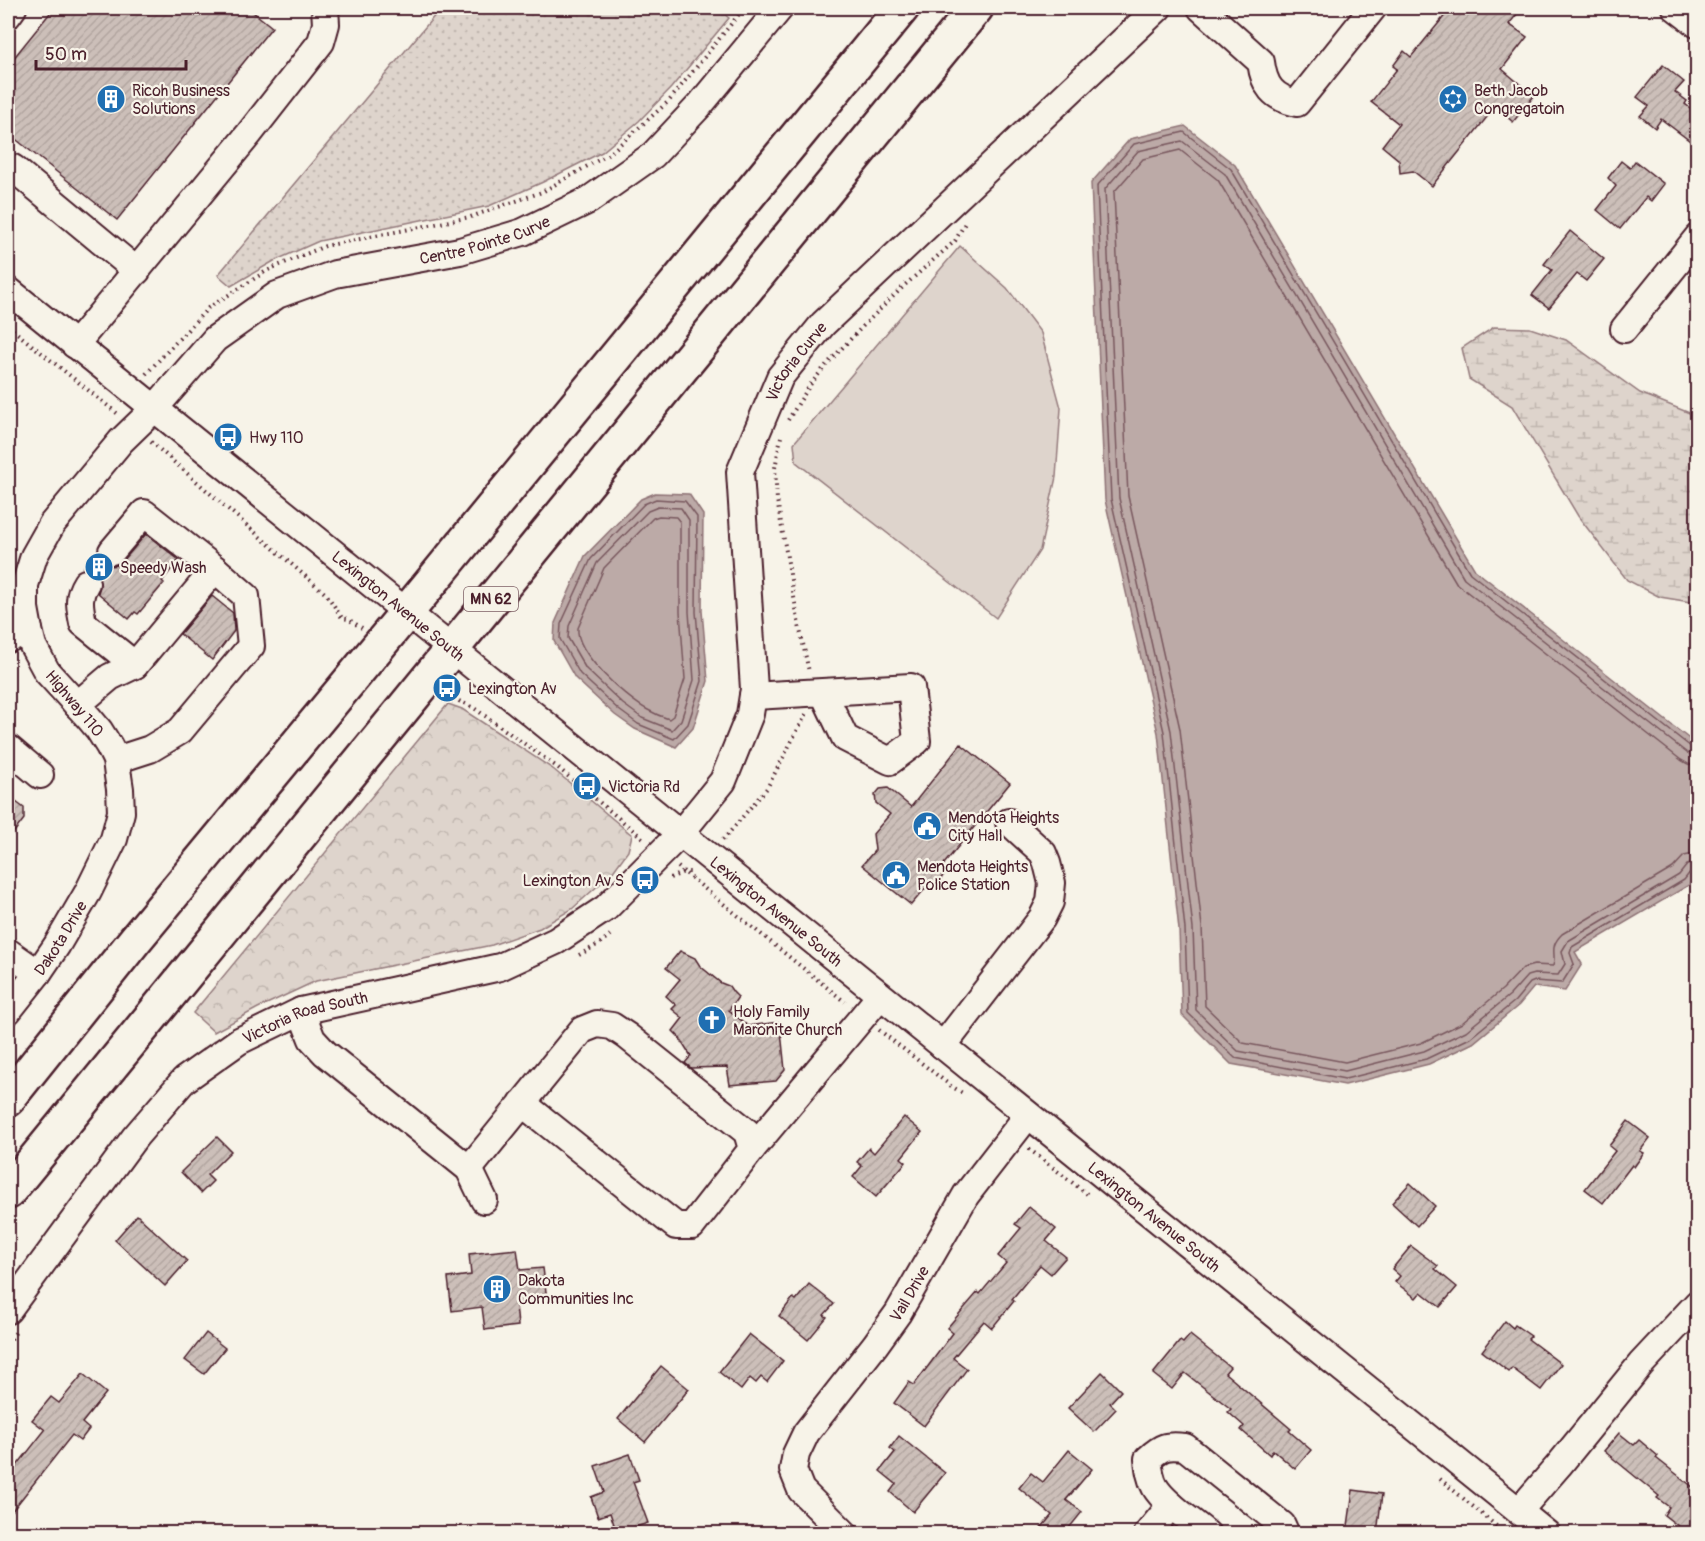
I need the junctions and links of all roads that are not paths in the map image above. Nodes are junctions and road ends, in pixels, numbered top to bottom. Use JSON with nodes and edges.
{"nodes":[{"id":1,"x":13,"y":8,"type":"edge"},
{"id":2,"x":325,"y":8,"type":"edge"},
{"id":3,"x":780,"y":8,"type":"edge"},
{"id":4,"x":902,"y":8,"type":"edge"},
{"id":5,"x":976,"y":8,"type":"edge"},
{"id":6,"x":1158,"y":8,"type":"edge"},
{"id":7,"x":1201,"y":8,"type":"edge"},
{"id":8,"x":1373,"y":8,"type":"edge"},
{"id":9,"x":1676,"y":8,"type":"edge"},
{"id":10,"x":8,"y":15,"type":"edge"},
{"id":11,"x":1698,"y":25,"type":"edge"},
{"id":12,"x":13,"y":168,"type":"dead end"},
{"id":13,"x":1698,"y":237,"type":"edge"},
{"id":14,"x":136,"y":271,"type":"junction"},
{"id":15,"x":8,"y":290,"type":"edge"},
{"id":16,"x":1624,"y":329,"type":"dead end"},
{"id":17,"x":75,"y":345,"type":"junction"},
{"id":18,"x":154,"y":409,"type":"junction"},
{"id":19,"x":112,"y":551,"type":"tunnel mouth"},
{"id":20,"x":215,"y":569,"type":"junction"},
{"id":21,"x":86,"y":583,"type":"tunnel mouth"},
{"id":22,"x":406,"y":613,"type":"junction"},
{"id":23,"x":18,"y":634,"type":"edge"},
{"id":24,"x":451,"y":649,"type":"junction"},
{"id":25,"x":135,"y":665,"type":"junction"},
{"id":26,"x":817,"y":692,"type":"road end"},
{"id":27,"x":753,"y":696,"type":"junction"},
{"id":28,"x":77,"y":705,"type":"junction"},
{"id":29,"x":8,"y":748,"type":"edge"},
{"id":30,"x":116,"y":760,"type":"junction"},
{"id":31,"x":40,"y":775,"type":"dead end"},
{"id":32,"x":1009,"y":822,"type":"dead end"},
{"id":33,"x":680,"y":834,"type":"junction"},
{"id":34,"x":88,"y":891,"type":"joint"},
{"id":35,"x":8,"y":952,"type":"edge"},
{"id":36,"x":38,"y":973,"type":"junction"},
{"id":37,"x":880,"y":996,"type":"junction"},
{"id":38,"x":8,"y":1011,"type":"edge"},
{"id":39,"x":301,"y":1011,"type":"junction"},
{"id":40,"x":942,"y":1046,"type":"junction"},
{"id":41,"x":8,"y":1099,"type":"edge"},
{"id":42,"x":522,"y":1103,"type":"junction"},
{"id":43,"x":1021,"y":1125,"type":"junction"},
{"id":44,"x":753,"y":1149,"type":"junction"},
{"id":45,"x":469,"y":1169,"type":"junction"},
{"id":46,"x":8,"y":1192,"type":"edge"},
{"id":47,"x":484,"y":1200,"type":"dead end"},
{"id":48,"x":1698,"y":1303,"type":"edge"},
{"id":49,"x":8,"y":1310,"type":"edge"},
{"id":50,"x":1172,"y":1505,"type":"junction"},
{"id":51,"x":1519,"y":1511,"type":"junction"},
{"id":52,"x":845,"y":1533,"type":"edge"},
{"id":53,"x":1147,"y":1533,"type":"edge"},
{"id":54,"x":1207,"y":1533,"type":"edge"},
{"id":55,"x":1286,"y":1533,"type":"edge"},
{"id":56,"x":1546,"y":1533,"type":"edge"}],
"edges":[{"from":1,"to":10,"type":"street"},
{"from":2,"to":14,"type":"street"},
{"from":3,"to":18,"type":"street","name":"Centre Pointe Curve"},
{"from":4,"to":22,"type":"highway"},
{"from":5,"to":24,"type":"highway","number":"MN 62"},
{"from":6,"to":27,"type":"street","name":"Victoria Curve"},
{"from":7,"to":8,"type":"street"},
{"from":9,"to":11,"type":"street"},
{"from":12,"to":14,"type":"street"},
{"from":13,"to":16,"type":"street"},
{"from":14,"to":17,"type":"street"},
{"from":15,"to":17,"type":"street","name":"Lexington Avenue South"},
{"from":17,"to":18,"type":"street","name":"Lexington Avenue South"},
{"from":18,"to":22,"type":"street","name":"Lexington Avenue South"},
{"from":18,"to":23,"type":"street","name":"Highway 110"},
{"from":19,"to":20,"type":"street"},
{"from":20,"to":25,"type":"street"},
{"from":20,"to":30,"type":"street"},
{"from":21,"to":25,"type":"street"},
{"from":22,"to":24,"type":"street","name":"Lexington Avenue South"},
{"from":22,"to":41,"type":"highway"},
{"from":23,"to":28,"type":"street","name":"Highway 110"},
{"from":24,"to":33,"type":"street","name":"Lexington Avenue South"},
{"from":24,"to":46,"type":"highway","number":"MN 62"},
{"from":25,"to":28,"type":"street"},
{"from":26,"to":27,"type":"street"},
{"from":27,"to":33,"type":"street","name":"Victoria Curve"},
{"from":28,"to":30,"type":"street","name":"Highway 110"},
{"from":29,"to":31,"type":"street"},
{"from":30,"to":34,"type":"street","name":"Highway 110"},
{"from":32,"to":40,"type":"street"},
{"from":33,"to":37,"type":"street","name":"Lexington Avenue South"},
{"from":33,"to":39,"type":"street","name":"Victoria Road South"},
{"from":34,"to":36,"type":"street","name":"Dakota Drive"},
{"from":35,"to":36,"type":"street"},
{"from":36,"to":38,"type":"street","name":"Dakota Drive"},
{"from":37,"to":40,"type":"street","name":"Lexington Avenue South"},
{"from":37,"to":44,"type":"street"},
{"from":39,"to":45,"type":"street"},
{"from":39,"to":49,"type":"street","name":"Victoria Road South"},
{"from":40,"to":43,"type":"street","name":"Lexington Avenue South"},
{"from":42,"to":44,"type":"street"},
{"from":42,"to":44,"type":"street"},
{"from":42,"to":45,"type":"street"},
{"from":43,"to":51,"type":"street","name":"Lexington Avenue South"},
{"from":43,"to":52,"type":"street","name":"Vail Drive"},
{"from":45,"to":47,"type":"street"},
{"from":48,"to":51,"type":"street"},
{"from":50,"to":53,"type":"street"},
{"from":50,"to":54,"type":"street"},
{"from":50,"to":55,"type":"street"},
{"from":51,"to":56,"type":"street","name":"Lexington Avenue South"}]}
